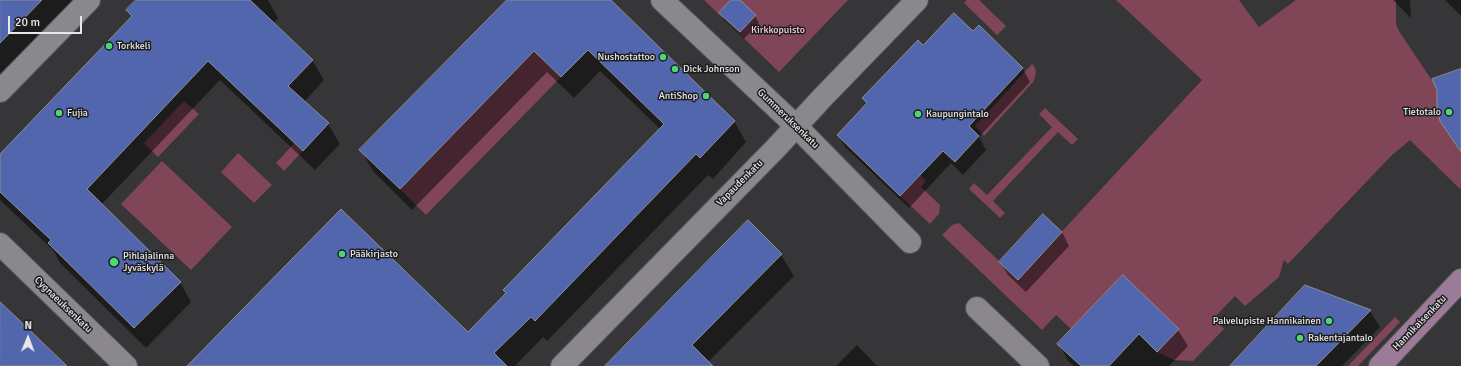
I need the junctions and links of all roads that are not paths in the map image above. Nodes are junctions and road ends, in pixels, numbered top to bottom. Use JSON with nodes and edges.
{"nodes":[{"id":1,"x":89,"y":0,"type":"edge"},
{"id":2,"x":662,"y":0,"type":"edge"},
{"id":3,"x":917,"y":0,"type":"edge"},
{"id":4,"x":0,"y":91,"type":"edge"},
{"id":5,"x":796,"y":126,"type":"junction"},
{"id":6,"x":910,"y":242,"type":"dead end"},
{"id":7,"x":0,"y":244,"type":"edge"},
{"id":8,"x":1461,"y":280,"type":"edge"},
{"id":9,"x":977,"y":308,"type":"dead end"},
{"id":10,"x":126,"y":366,"type":"edge"},
{"id":11,"x":562,"y":366,"type":"edge"},
{"id":12,"x":1038,"y":366,"type":"edge"},
{"id":13,"x":1380,"y":366,"type":"edge"}],
"edges":[{"from":1,"to":4,"type":"street"},
{"from":2,"to":5,"type":"street","name":"Gummeruksenkatu"},
{"from":3,"to":5,"type":"street","name":"Vapaudenkatu"},
{"from":5,"to":6,"type":"street","name":"Gummeruksenkatu"},
{"from":5,"to":11,"type":"street","name":"Vapaudenkatu"},
{"from":7,"to":10,"type":"street","name":"Cygnaeuksenkatu"},
{"from":8,"to":13,"type":"main road","name":"Hannikaisenkatu"},
{"from":9,"to":12,"type":"street"}]}
